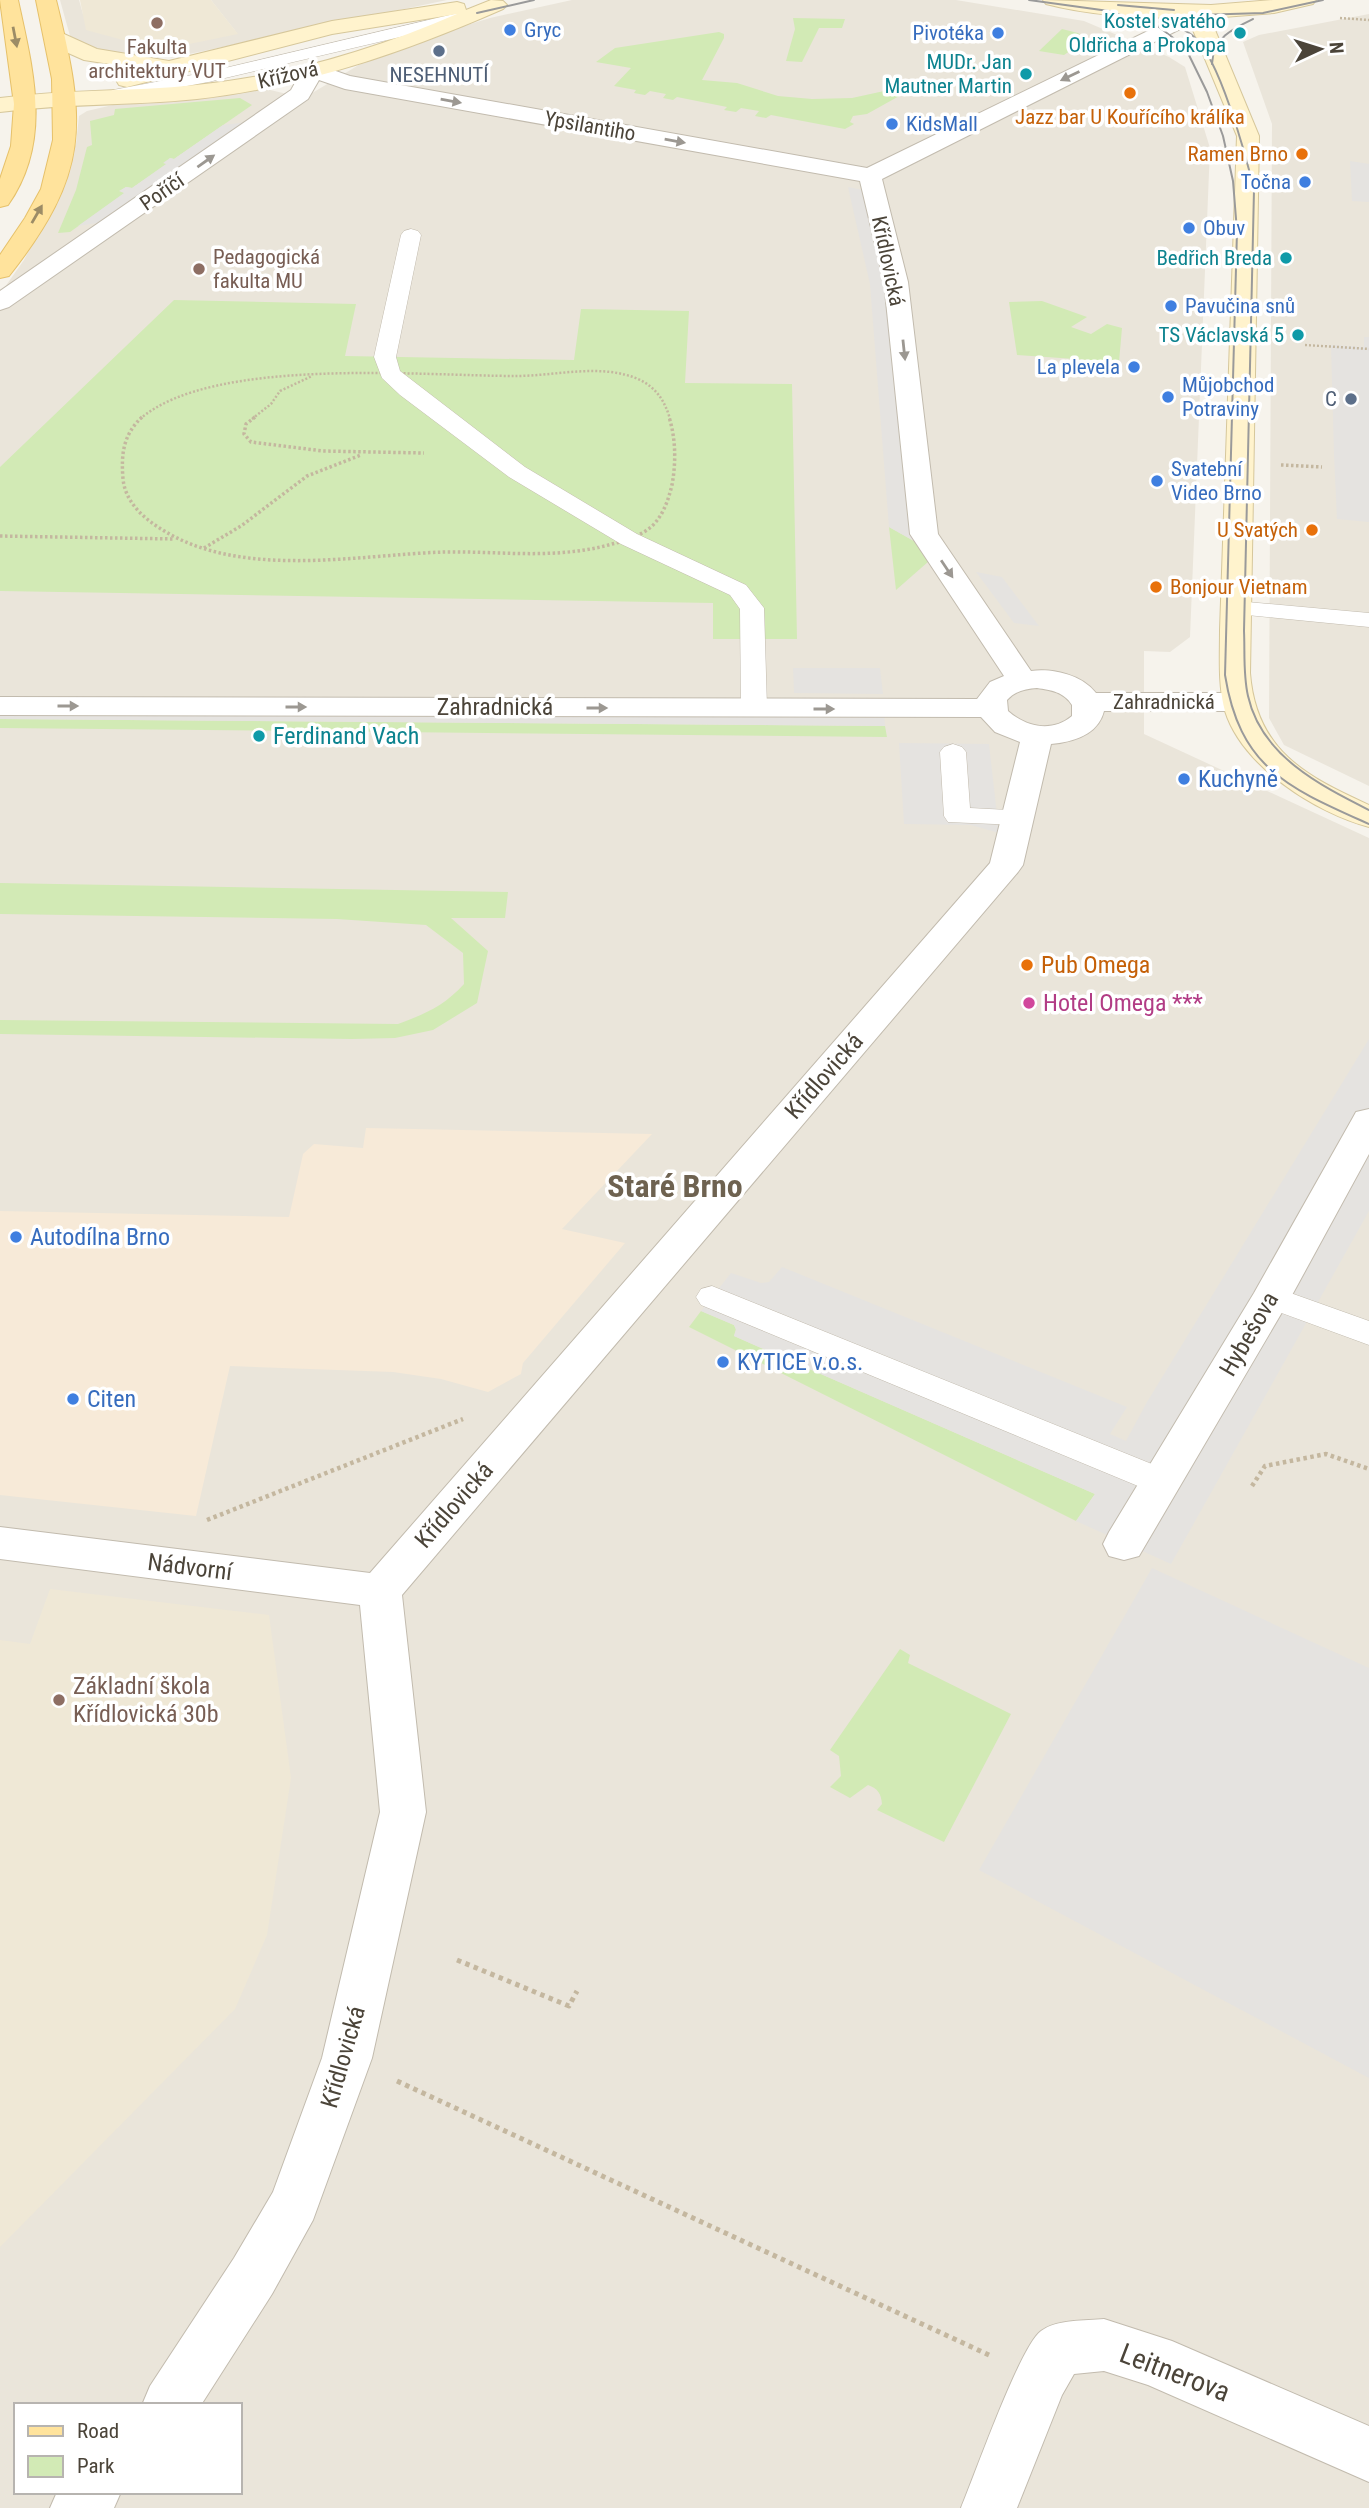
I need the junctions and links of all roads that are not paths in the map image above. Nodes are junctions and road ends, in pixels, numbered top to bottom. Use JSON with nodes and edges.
{"nodes":[{"id":1,"x":8,"y":0,"type":"edge"},
{"id":2,"x":46,"y":0,"type":"edge"},
{"id":3,"x":518,"y":0,"type":"edge"},
{"id":4,"x":1053,"y":0,"type":"edge"},
{"id":5,"x":1306,"y":0,"type":"edge"},
{"id":6,"x":482,"y":8,"type":"junction"},
{"id":7,"x":1197,"y":13,"type":"junction"},
{"id":8,"x":56,"y":39,"type":"junction"},
{"id":9,"x":177,"y":66,"type":"junction"},
{"id":10,"x":313,"y":71,"type":"junction"},
{"id":11,"x":55,"y":99,"type":"junction"},
{"id":12,"x":0,"y":105,"type":"edge"},
{"id":13,"x":870,"y":176,"type":"junction"},
{"id":14,"x":0,"y":200,"type":"edge"},
{"id":15,"x":411,"y":235,"type":"dead end"},
{"id":16,"x":0,"y":271,"type":"edge"},
{"id":17,"x":0,"y":302,"type":"edge"},
{"id":18,"x":1236,"y":608,"type":"junction"},
{"id":19,"x":1369,"y":620,"type":"edge"},
{"id":20,"x":1021,"y":680,"type":"junction"},
{"id":21,"x":1088,"y":702,"type":"junction"},
{"id":22,"x":1239,"y":702,"type":"junction"},
{"id":23,"x":0,"y":706,"type":"edge"},
{"id":24,"x":754,"y":708,"type":"junction"},
{"id":25,"x":990,"y":708,"type":"junction"},
{"id":26,"x":1038,"y":734,"type":"junction"},
{"id":27,"x":953,"y":752,"type":"dead end"},
{"id":28,"x":1018,"y":817,"type":"junction"},
{"id":29,"x":1369,"y":817,"type":"edge"},
{"id":30,"x":1369,"y":1121,"type":"edge"},
{"id":31,"x":712,"y":1297,"type":"dead end"},
{"id":32,"x":1271,"y":1297,"type":"junction"},
{"id":33,"x":1369,"y":1333,"type":"edge"},
{"id":34,"x":1162,"y":1482,"type":"junction"},
{"id":35,"x":0,"y":1543,"type":"edge"},
{"id":36,"x":1124,"y":1544,"type":"dead end"},
{"id":37,"x":380,"y":1591,"type":"junction"},
{"id":38,"x":170,"y":2403,"type":"edge"},
{"id":39,"x":1369,"y":2454,"type":"edge"},
{"id":40,"x":91,"y":2494,"type":"edge"},
{"id":41,"x":78,"y":2508,"type":"edge"},
{"id":42,"x":989,"y":2508,"type":"edge"}],
"edges":[{"from":1,"to":11,"type":"main road","one_way":true},
{"from":2,"to":8,"type":"main road"},
{"from":3,"to":6,"type":"street","name":"Křížová"},
{"from":4,"to":7,"type":"street"},
{"from":5,"to":7,"type":"street"},
{"from":6,"to":9,"type":"street","name":"Křížová"},
{"from":6,"to":10,"type":"street","name":"Křížová"},
{"from":6,"to":11,"type":"lane"},
{"from":7,"to":13,"type":"street","one_way":true},
{"from":7,"to":18,"type":"street"},
{"from":8,"to":9,"type":"street"},
{"from":8,"to":11,"type":"main road"},
{"from":9,"to":11,"type":"street","name":"Křížová"},
{"from":10,"to":11,"type":"street","name":"Křížová"},
{"from":10,"to":13,"type":"street","name":"Ypsilantiho","one_way":true},
{"from":17,"to":10,"type":"street","name":"Poříčí","one_way":true},
{"from":11,"to":12,"type":"street"},
{"from":11,"to":14,"type":"main road"},
{"from":16,"to":11,"type":"main road","one_way":true},
{"from":13,"to":20,"type":"street","name":"Křídlovická","one_way":true},
{"from":15,"to":24,"type":"lane"},
{"from":18,"to":19,"type":"lane"},
{"from":18,"to":22,"type":"street"},
{"from":20,"to":21,"type":"street"},
{"from":20,"to":25,"type":"street"},
{"from":21,"to":22,"type":"street","name":"Zahradnická"},
{"from":21,"to":26,"type":"street"},
{"from":22,"to":29,"type":"street"},
{"from":23,"to":24,"type":"street","name":"Zahradnická","one_way":true},
{"from":24,"to":25,"type":"street","name":"Zahradnická","one_way":true},
{"from":25,"to":26,"type":"street"},
{"from":26,"to":28,"type":"street","name":"Křídlovická"},
{"from":27,"to":28,"type":"lane"},
{"from":28,"to":37,"type":"street","name":"Křídlovická"},
{"from":30,"to":32,"type":"street","name":"Hybešova"},
{"from":31,"to":34,"type":"lane"},
{"from":32,"to":33,"type":"lane"},
{"from":32,"to":34,"type":"street","name":"Hybešova"},
{"from":34,"to":36,"type":"street","name":"Hybešova"},
{"from":35,"to":37,"type":"street","name":"Nádvorní"},
{"from":37,"to":38,"type":"street","name":"Křídlovická"},
{"from":39,"to":42,"type":"street","name":"Leitnerova"},
{"from":40,"to":41,"type":"street"}]}
